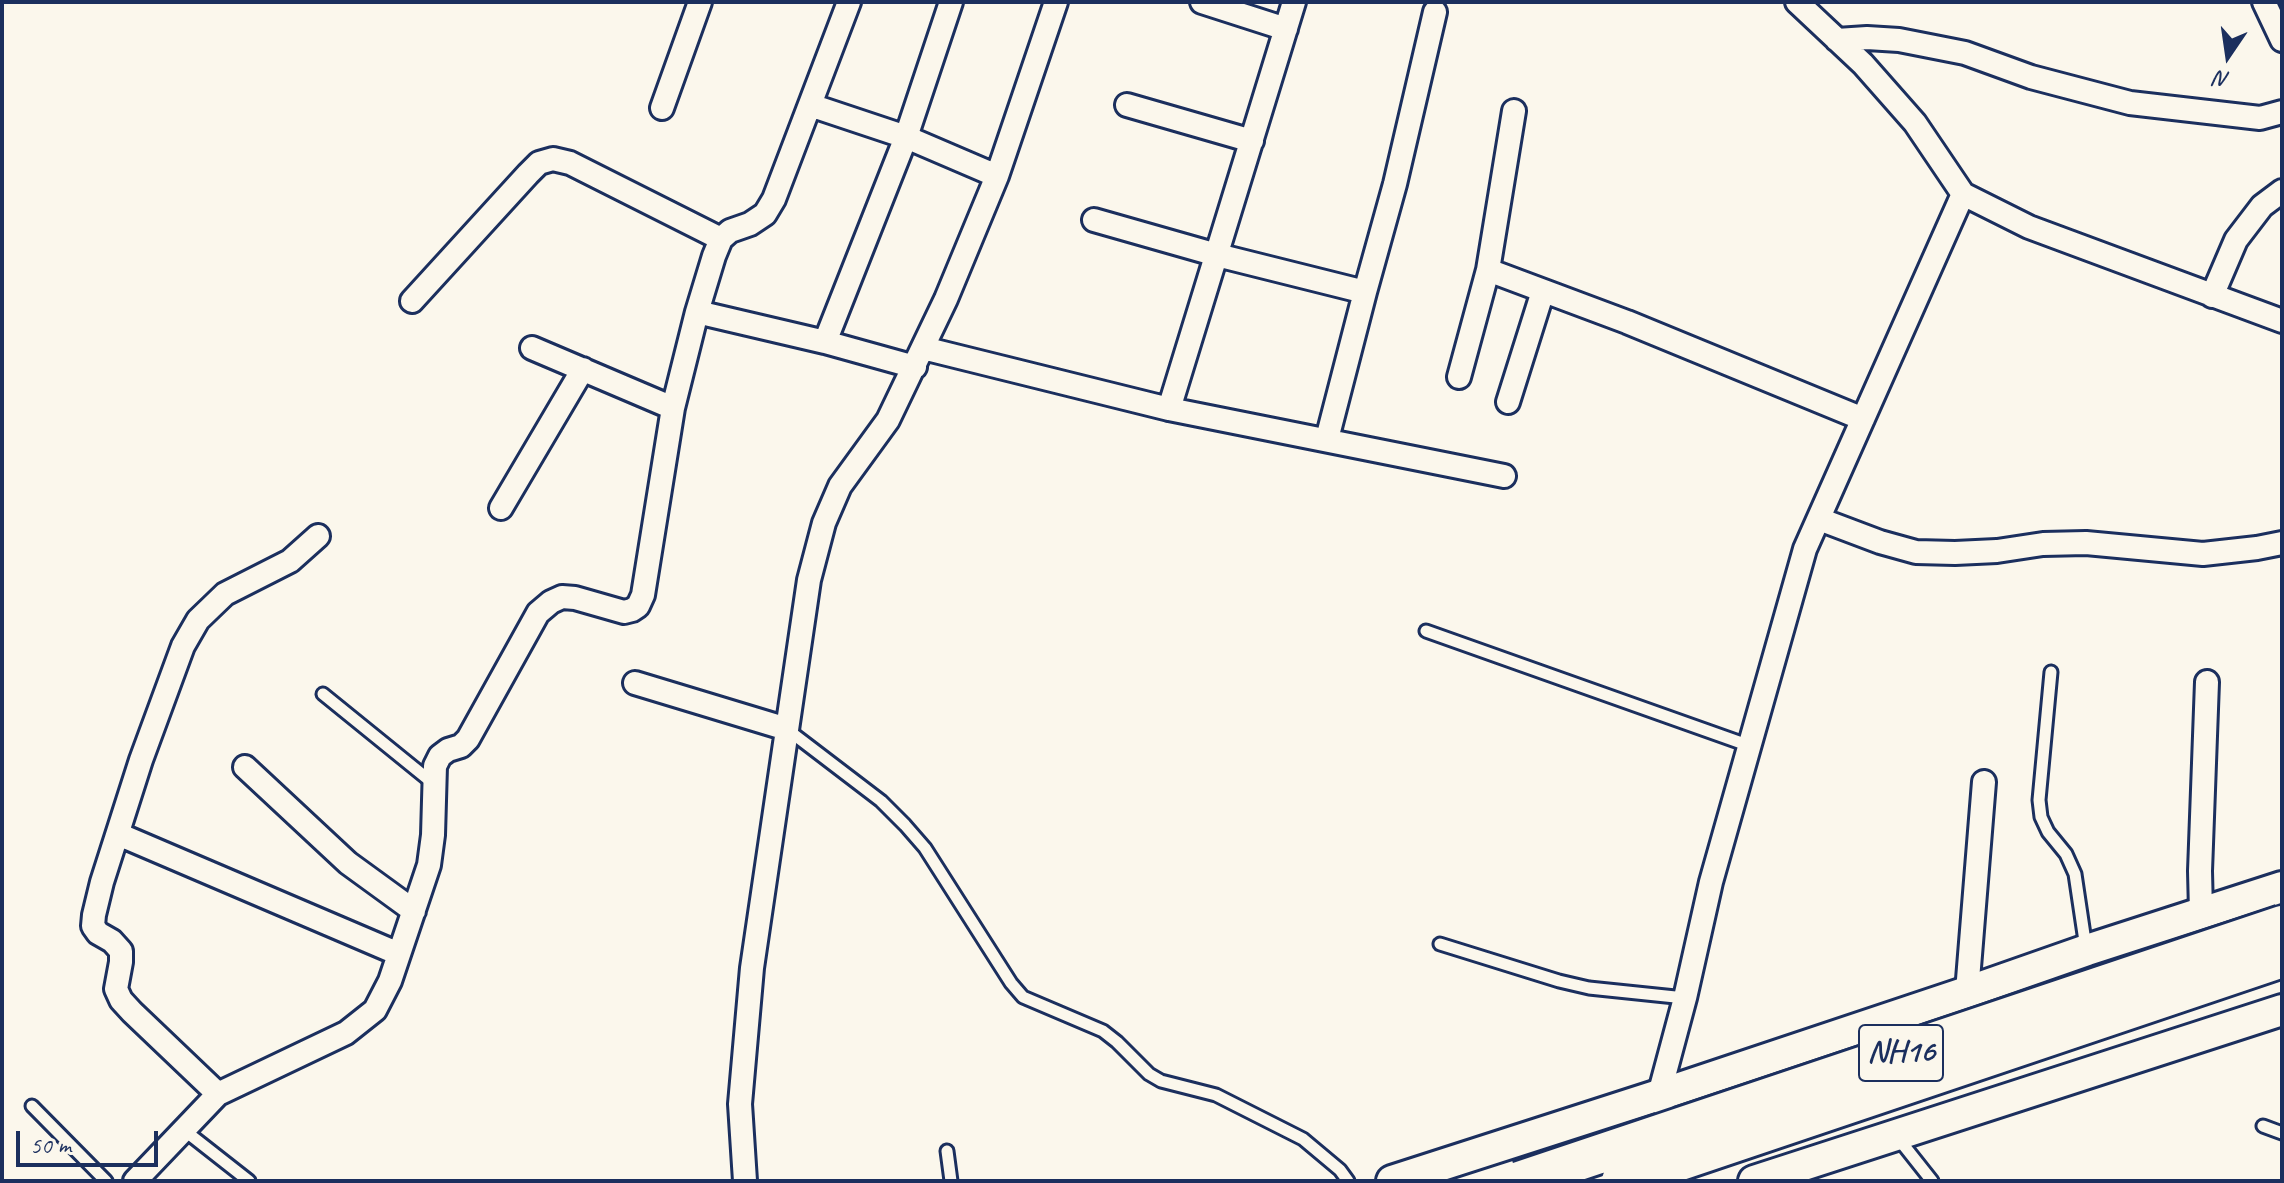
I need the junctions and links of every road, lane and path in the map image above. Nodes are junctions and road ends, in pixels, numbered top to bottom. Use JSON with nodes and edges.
{"nodes":[{"id":1,"x":700,"y":2,"type":"edge"},
{"id":2,"x":849,"y":2,"type":"edge"},
{"id":3,"x":951,"y":2,"type":"edge"},
{"id":4,"x":1056,"y":2,"type":"edge"},
{"id":5,"x":1202,"y":2,"type":"edge"},
{"id":6,"x":1294,"y":2,"type":"edge"},
{"id":7,"x":1797,"y":2,"type":"edge"},
{"id":8,"x":2264,"y":2,"type":"edge"},
{"id":9,"x":1435,"y":12,"type":"dead end"},
{"id":10,"x":1286,"y":29,"type":"junction"},
{"id":11,"x":1837,"y":40,"type":"junction"},
{"id":12,"x":2282,"y":40,"type":"edge"},
{"id":13,"x":810,"y":105,"type":"junction"},
{"id":14,"x":1127,"y":105,"type":"dead end"},
{"id":15,"x":662,"y":108,"type":"dead end"},
{"id":16,"x":1514,"y":111,"type":"dead end"},
{"id":17,"x":2282,"y":112,"type":"edge"},
{"id":18,"x":906,"y":137,"type":"junction"},
{"id":19,"x":1252,"y":141,"type":"junction"},
{"id":20,"x":997,"y":176,"type":"junction"},
{"id":21,"x":2282,"y":191,"type":"edge"},
{"id":22,"x":1963,"y":194,"type":"junction"},
{"id":23,"x":1094,"y":220,"type":"dead end"},
{"id":24,"x":721,"y":239,"type":"junction"},
{"id":25,"x":1217,"y":255,"type":"junction"},
{"id":26,"x":1488,"y":270,"type":"junction"},
{"id":27,"x":1543,"y":291,"type":"junction"},
{"id":28,"x":1365,"y":292,"type":"junction"},
{"id":29,"x":2212,"y":296,"type":"junction"},
{"id":30,"x":412,"y":301,"type":"dead end"},
{"id":31,"x":697,"y":312,"type":"junction"},
{"id":32,"x":2282,"y":321,"type":"edge"},
{"id":33,"x":825,"y":342,"type":"junction"},
{"id":34,"x":532,"y":348,"type":"dead end"},
{"id":35,"x":919,"y":357,"type":"junction"},
{"id":36,"x":583,"y":369,"type":"junction"},
{"id":37,"x":1459,"y":377,"type":"dead end"},
{"id":38,"x":1508,"y":402,"type":"dead end"},
{"id":39,"x":673,"y":408,"type":"junction"},
{"id":40,"x":1169,"y":409,"type":"junction"},
{"id":41,"x":1863,"y":419,"type":"junction"},
{"id":42,"x":1327,"y":439,"type":"junction"},
{"id":43,"x":1504,"y":476,"type":"dead end"},
{"id":44,"x":501,"y":508,"type":"dead end"},
{"id":45,"x":1819,"y":519,"type":"junction"},
{"id":46,"x":318,"y":536,"type":"dead end"},
{"id":47,"x":2282,"y":543,"type":"edge"},
{"id":48,"x":1426,"y":631,"type":"dead end"},
{"id":49,"x":2051,"y":672,"type":"dead end"},
{"id":50,"x":2207,"y":682,"type":"dead end"},
{"id":51,"x":635,"y":683,"type":"dead end"},
{"id":52,"x":323,"y":694,"type":"dead end"},
{"id":53,"x":787,"y":729,"type":"junction"},
{"id":54,"x":1750,"y":746,"type":"junction"},
{"id":55,"x":245,"y":767,"type":"dead end"},
{"id":56,"x":1984,"y":782,"type":"dead end"},
{"id":57,"x":435,"y":784,"type":"junction"},
{"id":58,"x":118,"y":834,"type":"junction"},
{"id":59,"x":2282,"y":887,"type":"edge"},
{"id":60,"x":414,"y":911,"type":"junction"},
{"id":61,"x":2201,"y":912,"type":"junction"},
{"id":62,"x":2282,"y":925,"type":"edge"},
{"id":63,"x":1440,"y":944,"type":"dead end"},
{"id":64,"x":2087,"y":950,"type":"junction"},
{"id":65,"x":399,"y":954,"type":"junction"},
{"id":66,"x":2282,"y":958,"type":"edge"},
{"id":67,"x":1967,"y":992,"type":"junction"},
{"id":68,"x":1685,"y":998,"type":"junction"},
{"id":69,"x":2282,"y":1010,"type":"edge"},
{"id":70,"x":218,"y":1094,"type":"junction"},
{"id":71,"x":1659,"y":1095,"type":"junction"},
{"id":72,"x":32,"y":1106,"type":"dead end"},
{"id":73,"x":2263,"y":1126,"type":"dead end"},
{"id":74,"x":184,"y":1130,"type":"junction"},
{"id":75,"x":2282,"y":1133,"type":"edge"},
{"id":76,"x":1896,"y":1136,"type":"junction"},
{"id":77,"x":947,"y":1151,"type":"dead end"},
{"id":78,"x":1776,"y":1178,"type":"edge"},
{"id":79,"x":106,"y":1181,"type":"edge"},
{"id":80,"x":135,"y":1181,"type":"edge"},
{"id":81,"x":249,"y":1181,"type":"edge"},
{"id":82,"x":745,"y":1181,"type":"edge"},
{"id":83,"x":951,"y":1181,"type":"edge"},
{"id":84,"x":1348,"y":1181,"type":"edge"},
{"id":85,"x":1392,"y":1181,"type":"edge"},
{"id":86,"x":1519,"y":1181,"type":"edge"},
{"id":87,"x":1621,"y":1181,"type":"edge"},
{"id":88,"x":1689,"y":1181,"type":"edge"},
{"id":89,"x":1932,"y":1181,"type":"edge"}],
"edges":[{"from":1,"to":15,"type":"street"},
{"from":2,"to":13,"type":"street"},
{"from":3,"to":18,"type":"street"},
{"from":4,"to":20,"type":"street"},
{"from":5,"to":10,"type":"street"},
{"from":6,"to":10,"type":"street"},
{"from":7,"to":11,"type":"street"},
{"from":8,"to":12,"type":"street"},
{"from":9,"to":28,"type":"street"},
{"from":10,"to":19,"type":"street"},
{"from":11,"to":17,"type":"street"},
{"from":11,"to":22,"type":"street"},
{"from":13,"to":18,"type":"street"},
{"from":13,"to":24,"type":"street"},
{"from":14,"to":19,"type":"street"},
{"from":16,"to":26,"type":"street"},
{"from":18,"to":20,"type":"street"},
{"from":18,"to":33,"type":"street"},
{"from":19,"to":25,"type":"street"},
{"from":20,"to":35,"type":"street"},
{"from":21,"to":29,"type":"street"},
{"from":22,"to":29,"type":"street"},
{"from":22,"to":41,"type":"street"},
{"from":23,"to":25,"type":"street"},
{"from":24,"to":30,"type":"street"},
{"from":24,"to":31,"type":"street"},
{"from":25,"to":28,"type":"street"},
{"from":25,"to":40,"type":"street"},
{"from":26,"to":27,"type":"street"},
{"from":26,"to":37,"type":"street"},
{"from":27,"to":38,"type":"street"},
{"from":27,"to":41,"type":"street"},
{"from":28,"to":42,"type":"street"},
{"from":29,"to":32,"type":"street"},
{"from":31,"to":33,"type":"street"},
{"from":31,"to":39,"type":"street"},
{"from":33,"to":35,"type":"street"},
{"from":34,"to":36,"type":"street"},
{"from":35,"to":40,"type":"street"},
{"from":35,"to":53,"type":"street"},
{"from":36,"to":39,"type":"street"},
{"from":36,"to":44,"type":"street"},
{"from":39,"to":57,"type":"street"},
{"from":40,"to":42,"type":"street"},
{"from":41,"to":45,"type":"street"},
{"from":42,"to":43,"type":"street"},
{"from":45,"to":47,"type":"street"},
{"from":45,"to":54,"type":"street"},
{"from":46,"to":58,"type":"street"},
{"from":48,"to":54,"type":"lane"},
{"from":49,"to":64,"type":"lane"},
{"from":50,"to":61,"type":"street"},
{"from":51,"to":53,"type":"street"},
{"from":52,"to":57,"type":"lane"},
{"from":53,"to":82,"type":"street"},
{"from":53,"to":84,"type":"lane"},
{"from":54,"to":68,"type":"street"},
{"from":55,"to":60,"type":"street"},
{"from":56,"to":67,"type":"street"},
{"from":57,"to":60,"type":"street"},
{"from":58,"to":65,"type":"street"},
{"from":58,"to":70,"type":"street"},
{"from":59,"to":61,"type":"street"},
{"from":60,"to":65,"type":"street"},
{"from":61,"to":64,"type":"street"},
{"from":62,"to":86,"type":"highway","number":"NH16","bridge":true},
{"from":63,"to":68,"type":"lane"},
{"from":64,"to":67,"type":"street"},
{"from":65,"to":70,"type":"street"},
{"from":66,"to":87,"type":"highway","number":"NH16","bridge":true},
{"from":67,"to":71,"type":"street"},
{"from":68,"to":71,"type":"street"},
{"from":69,"to":76,"type":"street"},
{"from":70,"to":74,"type":"street"},
{"from":71,"to":85,"type":"street"},
{"from":71,"to":88,"type":"street"},
{"from":72,"to":79,"type":"lane"},
{"from":73,"to":75,"type":"lane"},
{"from":74,"to":80,"type":"street"},
{"from":74,"to":81,"type":"lane"},
{"from":76,"to":78,"type":"street"},
{"from":76,"to":89,"type":"lane"},
{"from":77,"to":83,"type":"lane"}]}
